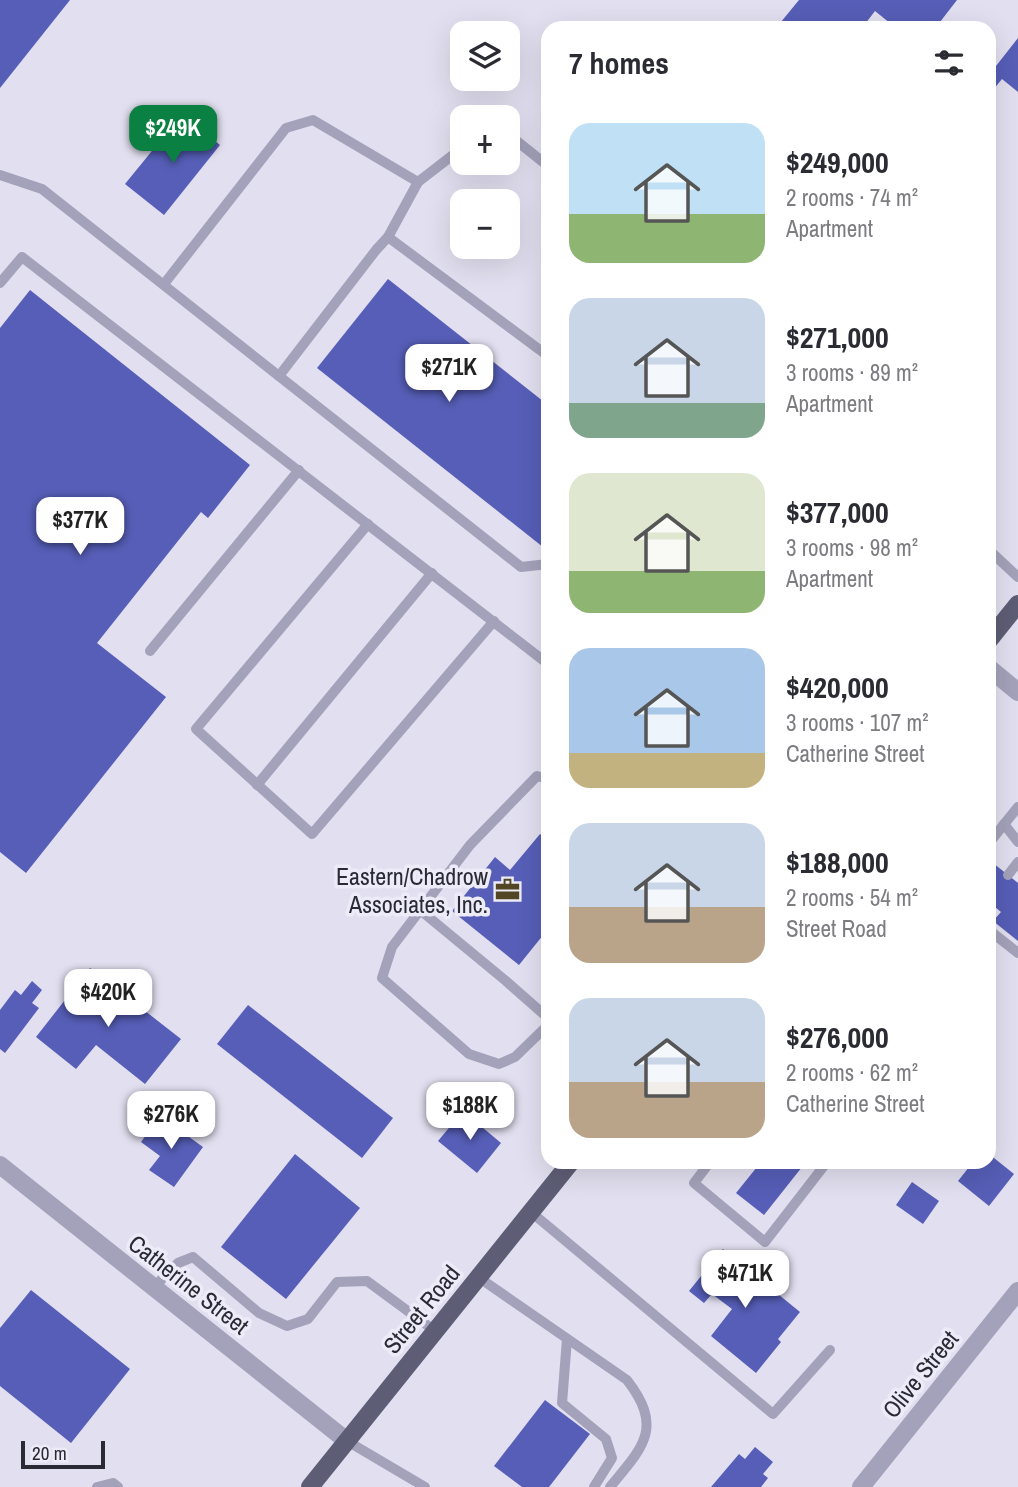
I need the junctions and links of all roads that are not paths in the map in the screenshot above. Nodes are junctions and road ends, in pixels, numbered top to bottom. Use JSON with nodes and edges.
{"nodes":[{"id":1,"x":520,"y":144,"type":"edge"},
{"id":2,"x":450,"y":157,"type":"edge"},
{"id":3,"x":541,"y":160,"type":"edge"},
{"id":4,"x":0,"y":176,"type":"edge"},
{"id":5,"x":418,"y":182,"type":"junction"},
{"id":6,"x":388,"y":237,"type":"junction"},
{"id":7,"x":0,"y":284,"type":"edge"},
{"id":8,"x":164,"y":285,"type":"junction"},
{"id":9,"x":541,"y":351,"type":"edge"},
{"id":10,"x":279,"y":376,"type":"junction"},
{"id":11,"x":299,"y":470,"type":"junction"},
{"id":12,"x":368,"y":524,"type":"junction"},
{"id":13,"x":996,"y":557,"type":"edge"},
{"id":14,"x":541,"y":565,"type":"edge"},
{"id":15,"x":432,"y":573,"type":"junction"},
{"id":16,"x":1018,"y":577,"type":"edge"},
{"id":17,"x":1018,"y":604,"type":"edge"},
{"id":18,"x":494,"y":621,"type":"junction"},
{"id":19,"x":996,"y":631,"type":"edge"},
{"id":20,"x":150,"y":651,"type":"dead end"},
{"id":21,"x":541,"y":658,"type":"edge"},
{"id":22,"x":996,"y":674,"type":"edge"},
{"id":23,"x":1018,"y":692,"type":"edge"},
{"id":24,"x":541,"y":777,"type":"edge"},
{"id":25,"x":257,"y":785,"type":"junction"},
{"id":26,"x":1018,"y":807,"type":"edge"},
{"id":27,"x":1004,"y":824,"type":"junction"},
{"id":28,"x":996,"y":834,"type":"edge"},
{"id":29,"x":1018,"y":842,"type":"edge"},
{"id":30,"x":1018,"y":862,"type":"edge"},
{"id":31,"x":1007,"y":875,"type":"dead end"},
{"id":32,"x":419,"y":910,"type":"junction"},
{"id":33,"x":996,"y":936,"type":"edge"},
{"id":34,"x":1018,"y":953,"type":"edge"},
{"id":35,"x":541,"y":1012,"type":"edge"},
{"id":36,"x":541,"y":1032,"type":"edge"},
{"id":37,"x":0,"y":1165,"type":"edge"},
{"id":38,"x":565,"y":1169,"type":"edge"},
{"id":39,"x":705,"y":1169,"type":"edge"},
{"id":40,"x":822,"y":1169,"type":"edge"},
{"id":41,"x":531,"y":1212,"type":"junction"},
{"id":42,"x":478,"y":1277,"type":"junction"},
{"id":43,"x":154,"y":1287,"type":"junction"},
{"id":44,"x":1018,"y":1292,"type":"edge"},
{"id":45,"x":435,"y":1331,"type":"junction"},
{"id":46,"x":567,"y":1339,"type":"junction"},
{"id":47,"x":830,"y":1350,"type":"dead end"},
{"id":48,"x":347,"y":1441,"type":"junction"},
{"id":49,"x":97,"y":1487,"type":"edge"},
{"id":50,"x":118,"y":1487,"type":"edge"},
{"id":51,"x":310,"y":1487,"type":"edge"},
{"id":52,"x":425,"y":1487,"type":"edge"},
{"id":53,"x":594,"y":1487,"type":"edge"},
{"id":54,"x":610,"y":1487,"type":"edge"},
{"id":55,"x":861,"y":1487,"type":"edge"}],
"edges":[{"from":1,"to":3,"type":"lane"},
{"from":2,"to":5,"type":"lane"},
{"from":4,"to":8,"type":"lane"},
{"from":5,"to":6,"type":"lane"},
{"from":5,"to":8,"type":"lane"},
{"from":6,"to":9,"type":"lane"},
{"from":6,"to":10,"type":"lane"},
{"from":7,"to":11,"type":"lane"},
{"from":8,"to":10,"type":"lane"},
{"from":10,"to":14,"type":"lane"},
{"from":11,"to":12,"type":"lane"},
{"from":11,"to":20,"type":"lane"},
{"from":12,"to":15,"type":"lane"},
{"from":12,"to":25,"type":"lane"},
{"from":13,"to":16,"type":"lane"},
{"from":15,"to":18,"type":"lane"},
{"from":15,"to":25,"type":"lane"},
{"from":17,"to":19,"type":"main road"},
{"from":18,"to":21,"type":"lane"},
{"from":18,"to":25,"type":"lane"},
{"from":22,"to":23,"type":"street"},
{"from":24,"to":32,"type":"lane"},
{"from":26,"to":27,"type":"lane"},
{"from":27,"to":28,"type":"lane"},
{"from":27,"to":29,"type":"lane"},
{"from":30,"to":31,"type":"lane"},
{"from":32,"to":35,"type":"lane"},
{"from":32,"to":36,"type":"lane"},
{"from":33,"to":34,"type":"lane"},
{"from":37,"to":43,"type":"street","name":"Catherine Street"},
{"from":38,"to":41,"type":"main road","name":"Street Road"},
{"from":39,"to":40,"type":"lane"},
{"from":41,"to":42,"type":"main road","name":"Street Road"},
{"from":41,"to":47,"type":"lane"},
{"from":42,"to":45,"type":"main road","name":"Street Road"},
{"from":42,"to":46,"type":"lane"},
{"from":43,"to":45,"type":"lane"},
{"from":43,"to":48,"type":"street","name":"Catherine Street"},
{"from":44,"to":55,"type":"street","name":"Olive Street"},
{"from":45,"to":48,"type":"main road","name":"Street Road"},
{"from":46,"to":53,"type":"lane"},
{"from":46,"to":54,"type":"lane"},
{"from":48,"to":51,"type":"main road","name":"Street Road"},
{"from":48,"to":52,"type":"lane"},
{"from":49,"to":50,"type":"lane"}]}
